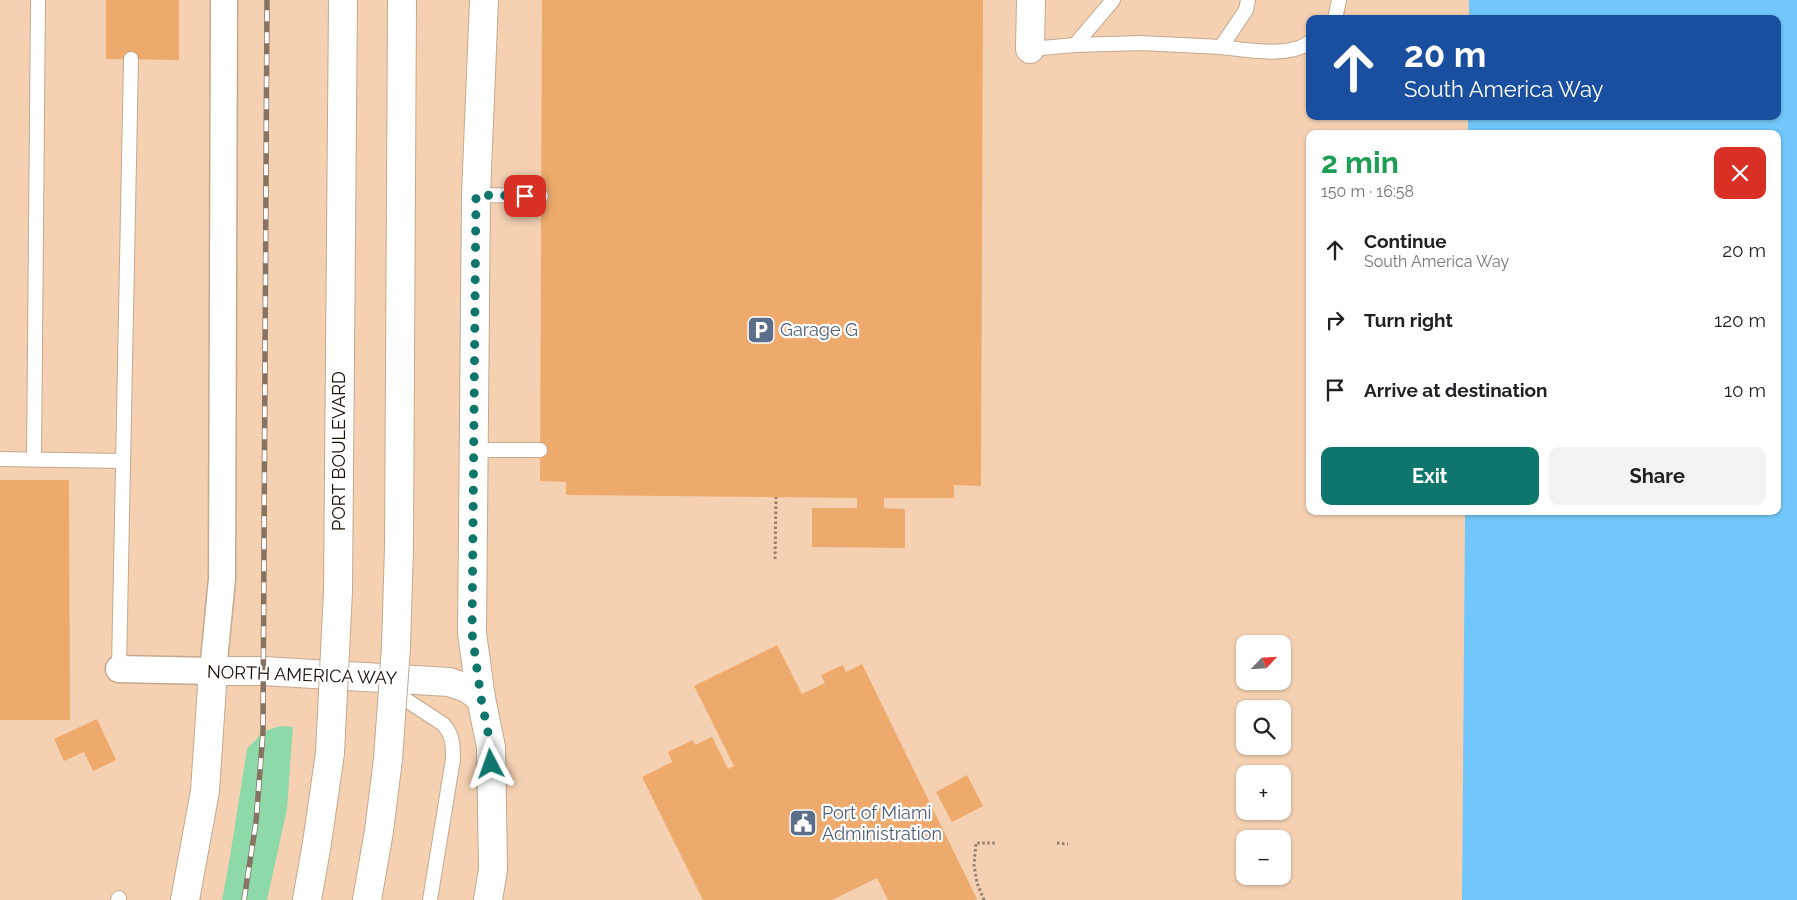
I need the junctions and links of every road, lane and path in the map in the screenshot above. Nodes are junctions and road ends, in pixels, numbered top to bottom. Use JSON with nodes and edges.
{"nodes":[{"id":1,"x":38,"y":0,"type":"edge"},
{"id":2,"x":224,"y":0,"type":"edge"},
{"id":3,"x":343,"y":0,"type":"edge"},
{"id":4,"x":402,"y":0,"type":"edge"},
{"id":5,"x":484,"y":0,"type":"edge"},
{"id":6,"x":1031,"y":0,"type":"edge"},
{"id":7,"x":1113,"y":0,"type":"edge"},
{"id":8,"x":1248,"y":0,"type":"edge"},
{"id":9,"x":1339,"y":0,"type":"edge"},
{"id":10,"x":1336,"y":15,"type":"edge"},
{"id":11,"x":1075,"y":45,"type":"junction"},
{"id":12,"x":1306,"y":45,"type":"edge"},
{"id":13,"x":1221,"y":47,"type":"junction"},
{"id":14,"x":1030,"y":49,"type":"joint"},
{"id":15,"x":131,"y":59,"type":"dead end"},
{"id":16,"x":476,"y":195,"type":"junction"},
{"id":17,"x":541,"y":196,"type":"dead end"},
{"id":18,"x":473,"y":450,"type":"junction"},
{"id":19,"x":540,"y":450,"type":"dead end"},
{"id":20,"x":0,"y":459,"type":"edge"},
{"id":21,"x":34,"y":459,"type":"junction"},
{"id":22,"x":123,"y":461,"type":"junction"},
{"id":23,"x":776,"y":497,"type":"dead end"},
{"id":24,"x":775,"y":559,"type":"dead end"},
{"id":25,"x":119,"y":669,"type":"joint"},
{"id":26,"x":213,"y":671,"type":"junction"},
{"id":27,"x":372,"y":678,"type":"junction"},
{"id":28,"x":481,"y":698,"type":"junction"},
{"id":29,"x":997,"y":843,"type":"dead end"},
{"id":30,"x":1057,"y":844,"type":"dead end"},
{"id":31,"x":1068,"y":844,"type":"dead end"},
{"id":32,"x":185,"y":900,"type":"edge"},
{"id":33,"x":307,"y":900,"type":"edge"},
{"id":34,"x":368,"y":900,"type":"edge"},
{"id":35,"x":430,"y":900,"type":"edge"},
{"id":36,"x":488,"y":900,"type":"edge"},
{"id":37,"x":984,"y":900,"type":"edge"}],
"edges":[{"from":1,"to":21,"type":"lane"},
{"from":2,"to":26,"type":"street"},
{"from":3,"to":33,"type":"main road","name":"PORT BOULEVARD","bridge":true},
{"from":4,"to":34,"type":"main road","bridge":true},
{"from":5,"to":16,"type":"main road"},
{"from":6,"to":14,"type":"main road"},
{"from":7,"to":11,"type":"lane"},
{"from":8,"to":13,"type":"lane"},
{"from":9,"to":10,"type":"lane"},
{"from":11,"to":13,"type":"lane"},
{"from":11,"to":14,"type":"lane"},
{"from":12,"to":13,"type":"lane"},
{"from":15,"to":22,"type":"lane"},
{"from":16,"to":17,"type":"lane"},
{"from":16,"to":18,"type":"main road"},
{"from":18,"to":19,"type":"lane"},
{"from":18,"to":28,"type":"main road"},
{"from":20,"to":21,"type":"lane"},
{"from":21,"to":22,"type":"lane"},
{"from":22,"to":25,"type":"lane"},
{"from":23,"to":24,"type":"path"},
{"from":25,"to":26,"type":"street","name":"NORTH AMERICA WAY"},
{"from":26,"to":27,"type":"main road","name":"NORTH AMERICA WAY"},
{"from":26,"to":32,"type":"main road"},
{"from":27,"to":28,"type":"main road","name":"NORTH AMERICA WAY"},
{"from":27,"to":35,"type":"lane"},
{"from":28,"to":36,"type":"main road"},
{"from":29,"to":37,"type":"path"},
{"from":30,"to":31,"type":"path"}]}
